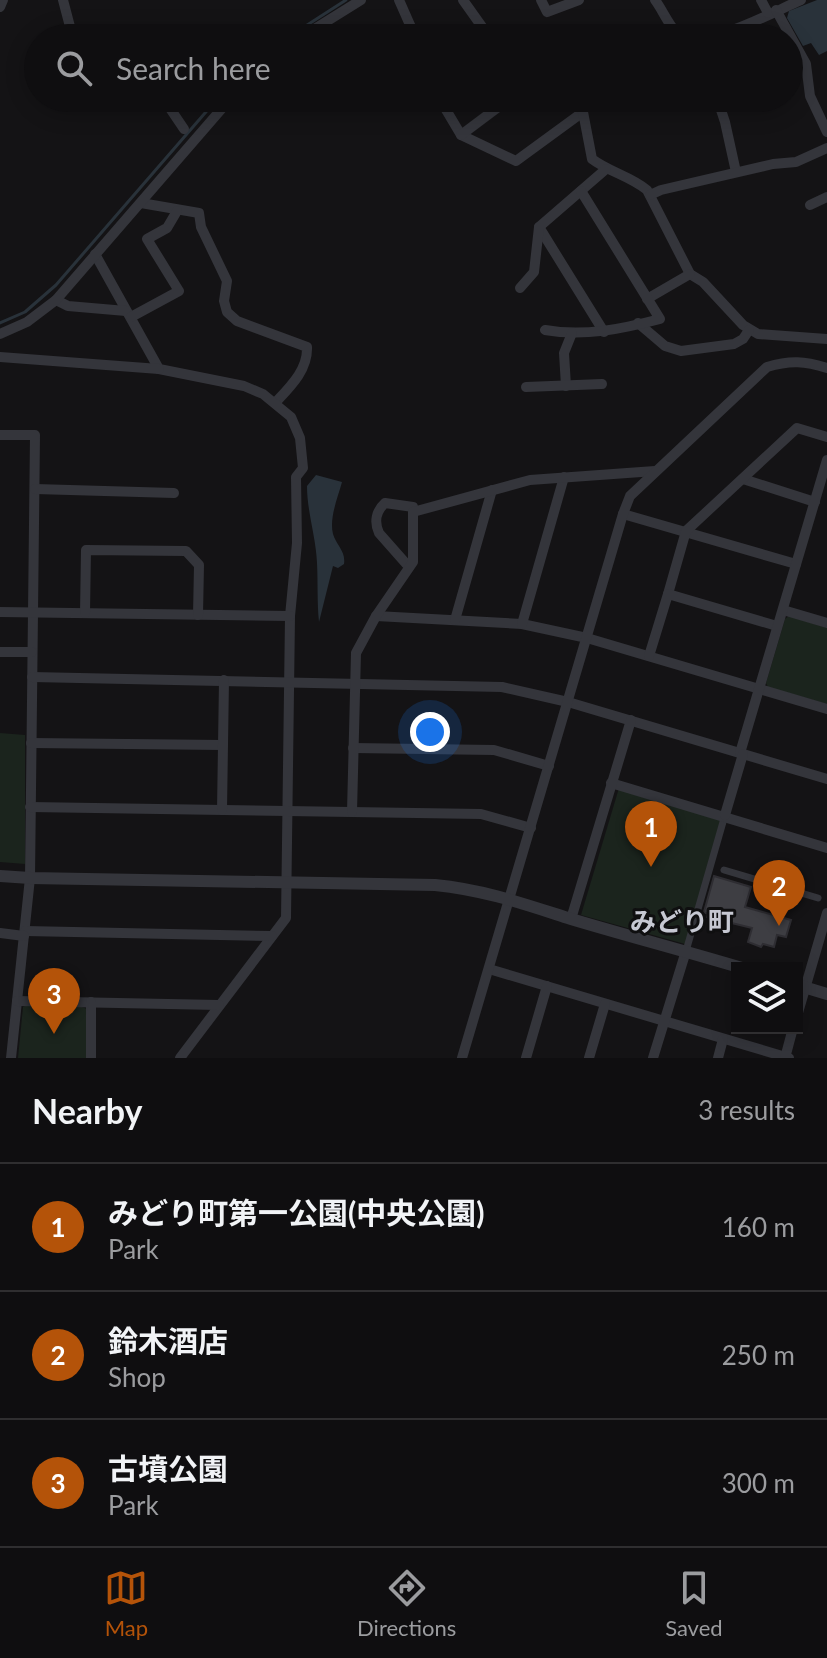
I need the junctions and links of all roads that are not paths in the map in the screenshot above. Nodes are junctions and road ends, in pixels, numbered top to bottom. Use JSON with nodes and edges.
{"nodes":[{"id":1,"x":3,"y":0,"type":"edge"},
{"id":2,"x":63,"y":0,"type":"edge"},
{"id":3,"x":361,"y":0,"type":"edge"},
{"id":4,"x":399,"y":0,"type":"edge"},
{"id":5,"x":463,"y":0,"type":"edge"},
{"id":6,"x":541,"y":0,"type":"edge"},
{"id":7,"x":579,"y":0,"type":"edge"},
{"id":8,"x":655,"y":0,"type":"edge"},
{"id":9,"x":761,"y":0,"type":"edge"},
{"id":10,"x":801,"y":0,"type":"edge"},
{"id":11,"x":0,"y":7,"type":"edge"},
{"id":12,"x":772,"y":12,"type":"junction"},
{"id":13,"x":69,"y":24,"type":"edge"},
{"id":14,"x":322,"y":24,"type":"edge"},
{"id":15,"x":410,"y":24,"type":"edge"},
{"id":16,"x":480,"y":24,"type":"edge"},
{"id":17,"x":671,"y":24,"type":"edge"},
{"id":18,"x":748,"y":24,"type":"edge"},
{"id":19,"x":780,"y":24,"type":"edge"},
{"id":20,"x":803,"y":59,"type":"edge"},
{"id":21,"x":172,"y":112,"type":"edge"},
{"id":22,"x":219,"y":112,"type":"edge"},
{"id":23,"x":447,"y":112,"type":"edge"},
{"id":24,"x":492,"y":112,"type":"edge"},
{"id":25,"x":583,"y":112,"type":"joint"},
{"id":26,"x":722,"y":112,"type":"edge"},
{"id":27,"x":184,"y":129,"type":"dead end"},
{"id":28,"x":827,"y":132,"type":"edge"},
{"id":29,"x":461,"y":135,"type":"junction"},
{"id":30,"x":827,"y":148,"type":"edge"},
{"id":31,"x":606,"y":169,"type":"junction"},
{"id":32,"x":736,"y":172,"type":"junction"},
{"id":33,"x":581,"y":191,"type":"junction"},
{"id":34,"x":650,"y":195,"type":"junction"},
{"id":35,"x":827,"y":197,"type":"edge"},
{"id":36,"x":141,"y":203,"type":"junction"},
{"id":37,"x":810,"y":205,"type":"dead end"},
{"id":38,"x":177,"y":211,"type":"junction"},
{"id":39,"x":539,"y":227,"type":"junction"},
{"id":40,"x":95,"y":254,"type":"junction"},
{"id":41,"x":690,"y":274,"type":"junction"},
{"id":42,"x":520,"y":288,"type":"dead end"},
{"id":43,"x":647,"y":299,"type":"junction"},
{"id":44,"x":56,"y":300,"type":"junction"},
{"id":45,"x":129,"y":314,"type":"junction"},
{"id":46,"x":638,"y":323,"type":"junction"},
{"id":47,"x":545,"y":330,"type":"dead end"},
{"id":48,"x":749,"y":330,"type":"junction"},
{"id":49,"x":604,"y":332,"type":"junction"},
{"id":50,"x":572,"y":333,"type":"junction"},
{"id":51,"x":0,"y":334,"type":"edge"},
{"id":52,"x":827,"y":339,"type":"edge"},
{"id":53,"x":0,"y":357,"type":"edge"},
{"id":54,"x":827,"y":368,"type":"edge"},
{"id":55,"x":159,"y":369,"type":"junction"},
{"id":56,"x":602,"y":384,"type":"dead end"},
{"id":57,"x":566,"y":386,"type":"junction"},
{"id":58,"x":526,"y":387,"type":"dead end"},
{"id":59,"x":275,"y":403,"type":"junction"},
{"id":60,"x":0,"y":435,"type":"edge"},
{"id":61,"x":827,"y":437,"type":"edge"},
{"id":62,"x":827,"y":460,"type":"edge"},
{"id":63,"x":655,"y":471,"type":"junction"},
{"id":64,"x":564,"y":477,"type":"junction"},
{"id":65,"x":743,"y":479,"type":"junction"},
{"id":66,"x":35,"y":489,"type":"junction"},
{"id":67,"x":492,"y":490,"type":"junction"},
{"id":68,"x":174,"y":493,"type":"dead end"},
{"id":69,"x":815,"y":502,"type":"junction"},
{"id":70,"x":413,"y":512,"type":"junction"},
{"id":71,"x":623,"y":514,"type":"junction"},
{"id":72,"x":686,"y":531,"type":"junction"},
{"id":73,"x":796,"y":564,"type":"junction"},
{"id":74,"x":409,"y":567,"type":"junction"},
{"id":75,"x":668,"y":594,"type":"junction"},
{"id":76,"x":783,"y":610,"type":"junction"},
{"id":77,"x":0,"y":612,"type":"edge"},
{"id":78,"x":32,"y":612,"type":"junction"},
{"id":79,"x":85,"y":613,"type":"junction"},
{"id":80,"x":198,"y":615,"type":"junction"},
{"id":81,"x":290,"y":616,"type":"junction"},
{"id":82,"x":376,"y":616,"type":"junction"},
{"id":83,"x":455,"y":620,"type":"junction"},
{"id":84,"x":827,"y":623,"type":"edge"},
{"id":85,"x":522,"y":624,"type":"junction"},
{"id":86,"x":777,"y":626,"type":"junction"},
{"id":87,"x":587,"y":638,"type":"junction"},
{"id":88,"x":0,"y":652,"type":"edge"},
{"id":89,"x":32,"y":652,"type":"junction"},
{"id":90,"x":649,"y":656,"type":"junction"},
{"id":91,"x":32,"y":677,"type":"junction"},
{"id":92,"x":224,"y":680,"type":"junction"},
{"id":93,"x":289,"y":682,"type":"junction"},
{"id":94,"x":355,"y":682,"type":"junction"},
{"id":95,"x":759,"y":689,"type":"junction"},
{"id":96,"x":568,"y":702,"type":"junction"},
{"id":97,"x":827,"y":709,"type":"edge"},
{"id":98,"x":631,"y":720,"type":"junction"},
{"id":99,"x":31,"y":743,"type":"junction"},
{"id":100,"x":223,"y":745,"type":"junction"},
{"id":101,"x":353,"y":748,"type":"junction"},
{"id":102,"x":741,"y":754,"type":"junction"},
{"id":103,"x":549,"y":766,"type":"junction"},
{"id":104,"x":827,"y":779,"type":"edge"},
{"id":105,"x":611,"y":783,"type":"junction"},
{"id":106,"x":30,"y":807,"type":"junction"},
{"id":107,"x":222,"y":810,"type":"junction"},
{"id":108,"x":287,"y":811,"type":"junction"},
{"id":109,"x":352,"y":812,"type":"junction"},
{"id":110,"x":725,"y":815,"type":"junction"},
{"id":111,"x":531,"y":828,"type":"junction"},
{"id":112,"x":827,"y":848,"type":"edge"},
{"id":113,"x":724,"y":870,"type":"dead end"},
{"id":114,"x":0,"y":876,"type":"edge"},
{"id":115,"x":30,"y":878,"type":"junction"},
{"id":116,"x":287,"y":883,"type":"junction"},
{"id":117,"x":509,"y":898,"type":"junction"},
{"id":118,"x":818,"y":898,"type":"dead end"},
{"id":119,"x":827,"y":915,"type":"edge"},
{"id":120,"x":571,"y":919,"type":"junction"},
{"id":121,"x":0,"y":933,"type":"edge"},
{"id":122,"x":24,"y":934,"type":"junction"},
{"id":123,"x":272,"y":936,"type":"junction"},
{"id":124,"x":686,"y":951,"type":"junction"},
{"id":125,"x":731,"y":965,"type":"edge"},
{"id":126,"x":489,"y":969,"type":"junction"},
{"id":127,"x":803,"y":981,"type":"edge"},
{"id":128,"x":547,"y":986,"type":"junction"},
{"id":129,"x":803,"y":987,"type":"edge"},
{"id":130,"x":827,"y":994,"type":"edge"},
{"id":131,"x":17,"y":1001,"type":"junction"},
{"id":132,"x":91,"y":1002,"type":"junction"},
{"id":133,"x":605,"y":1004,"type":"junction"},
{"id":134,"x":219,"y":1005,"type":"junction"},
{"id":135,"x":664,"y":1021,"type":"junction"},
{"id":136,"x":792,"y":1034,"type":"edge"},
{"id":137,"x":723,"y":1039,"type":"junction"},
{"id":138,"x":11,"y":1058,"type":"edge"},
{"id":139,"x":91,"y":1058,"type":"edge"},
{"id":140,"x":180,"y":1058,"type":"edge"},
{"id":141,"x":462,"y":1058,"type":"edge"},
{"id":142,"x":526,"y":1058,"type":"edge"},
{"id":143,"x":589,"y":1058,"type":"edge"},
{"id":144,"x":653,"y":1058,"type":"edge"},
{"id":145,"x":718,"y":1058,"type":"edge"},
{"id":146,"x":786,"y":1058,"type":"edge"}],
"edges":[{"from":1,"to":11,"type":"street"},
{"from":2,"to":13,"type":"street"},
{"from":3,"to":14,"type":"street"},
{"from":4,"to":15,"type":"street"},
{"from":5,"to":16,"type":"street"},
{"from":6,"to":7,"type":"street"},
{"from":8,"to":17,"type":"street"},
{"from":9,"to":12,"type":"street"},
{"from":10,"to":12,"type":"street"},
{"from":12,"to":18,"type":"street"},
{"from":12,"to":19,"type":"street"},
{"from":20,"to":28,"type":"street"},
{"from":21,"to":27,"type":"street"},
{"from":22,"to":36,"type":"street"},
{"from":23,"to":29,"type":"street"},
{"from":24,"to":29,"type":"street"},
{"from":25,"to":29,"type":"street"},
{"from":25,"to":31,"type":"street"},
{"from":26,"to":32,"type":"street"},
{"from":30,"to":32,"type":"street"},
{"from":31,"to":33,"type":"street"},
{"from":31,"to":34,"type":"street"},
{"from":32,"to":34,"type":"street"},
{"from":33,"to":39,"type":"street"},
{"from":33,"to":43,"type":"street"},
{"from":34,"to":41,"type":"street"},
{"from":35,"to":37,"type":"street"},
{"from":36,"to":38,"type":"street"},
{"from":36,"to":40,"type":"street"},
{"from":38,"to":45,"type":"street"},
{"from":38,"to":59,"type":"street"},
{"from":39,"to":42,"type":"street"},
{"from":39,"to":49,"type":"street"},
{"from":40,"to":44,"type":"street"},
{"from":40,"to":45,"type":"street"},
{"from":41,"to":43,"type":"street"},
{"from":41,"to":48,"type":"street"},
{"from":43,"to":46,"type":"street"},
{"from":44,"to":45,"type":"street"},
{"from":44,"to":51,"type":"street"},
{"from":45,"to":55,"type":"street"},
{"from":46,"to":48,"type":"street"},
{"from":46,"to":49,"type":"street"},
{"from":47,"to":50,"type":"street"},
{"from":48,"to":52,"type":"street"},
{"from":49,"to":50,"type":"street"},
{"from":50,"to":57,"type":"street"},
{"from":53,"to":55,"type":"street"},
{"from":54,"to":63,"type":"street"},
{"from":55,"to":59,"type":"street"},
{"from":56,"to":57,"type":"street"},
{"from":57,"to":58,"type":"street"},
{"from":59,"to":81,"type":"street"},
{"from":60,"to":66,"type":"street"},
{"from":61,"to":65,"type":"street"},
{"from":62,"to":69,"type":"street"},
{"from":63,"to":64,"type":"street"},
{"from":63,"to":71,"type":"street"},
{"from":64,"to":67,"type":"street"},
{"from":64,"to":85,"type":"street"},
{"from":65,"to":69,"type":"street"},
{"from":65,"to":72,"type":"street"},
{"from":66,"to":68,"type":"street"},
{"from":66,"to":78,"type":"street"},
{"from":67,"to":70,"type":"street"},
{"from":67,"to":83,"type":"street"},
{"from":69,"to":73,"type":"street"},
{"from":70,"to":74,"type":"street"},
{"from":70,"to":74,"type":"street"},
{"from":71,"to":72,"type":"street"},
{"from":71,"to":87,"type":"street"},
{"from":72,"to":73,"type":"street"},
{"from":72,"to":75,"type":"street"},
{"from":73,"to":76,"type":"street"},
{"from":74,"to":82,"type":"street"},
{"from":75,"to":86,"type":"street"},
{"from":75,"to":90,"type":"street"},
{"from":76,"to":84,"type":"street"},
{"from":76,"to":86,"type":"street"},
{"from":77,"to":78,"type":"street"},
{"from":78,"to":79,"type":"street"},
{"from":78,"to":89,"type":"street"},
{"from":79,"to":80,"type":"street"},
{"from":79,"to":80,"type":"street"},
{"from":80,"to":81,"type":"street"},
{"from":81,"to":93,"type":"street"},
{"from":82,"to":83,"type":"street"},
{"from":82,"to":94,"type":"street"},
{"from":83,"to":85,"type":"street"},
{"from":85,"to":87,"type":"street"},
{"from":86,"to":95,"type":"street"},
{"from":87,"to":90,"type":"street"},
{"from":87,"to":96,"type":"street"},
{"from":88,"to":89,"type":"street"},
{"from":89,"to":91,"type":"street"},
{"from":90,"to":95,"type":"street"},
{"from":91,"to":92,"type":"street"},
{"from":91,"to":99,"type":"street"},
{"from":92,"to":93,"type":"street"},
{"from":92,"to":100,"type":"street"},
{"from":93,"to":94,"type":"street"},
{"from":93,"to":108,"type":"street"},
{"from":94,"to":96,"type":"street"},
{"from":94,"to":101,"type":"street"},
{"from":95,"to":97,"type":"street"},
{"from":95,"to":102,"type":"street"},
{"from":96,"to":98,"type":"street"},
{"from":96,"to":103,"type":"street"},
{"from":98,"to":102,"type":"street"},
{"from":98,"to":105,"type":"street"},
{"from":99,"to":100,"type":"street"},
{"from":99,"to":106,"type":"street"},
{"from":100,"to":107,"type":"street"},
{"from":101,"to":103,"type":"street"},
{"from":101,"to":109,"type":"street"},
{"from":102,"to":104,"type":"street"},
{"from":102,"to":110,"type":"street"},
{"from":103,"to":111,"type":"street"},
{"from":105,"to":110,"type":"street"},
{"from":105,"to":120,"type":"street"},
{"from":106,"to":107,"type":"street"},
{"from":106,"to":115,"type":"street"},
{"from":107,"to":108,"type":"street"},
{"from":108,"to":109,"type":"street"},
{"from":108,"to":116,"type":"street"},
{"from":109,"to":111,"type":"street"},
{"from":110,"to":112,"type":"street"},
{"from":110,"to":124,"type":"street"},
{"from":111,"to":117,"type":"street"},
{"from":113,"to":118,"type":"street"},
{"from":114,"to":115,"type":"street"},
{"from":115,"to":116,"type":"street"},
{"from":115,"to":122,"type":"street"},
{"from":116,"to":117,"type":"street"},
{"from":116,"to":123,"type":"street"},
{"from":117,"to":120,"type":"street"},
{"from":117,"to":126,"type":"street"},
{"from":119,"to":127,"type":"street"},
{"from":120,"to":124,"type":"street"},
{"from":121,"to":122,"type":"street"},
{"from":122,"to":123,"type":"street"},
{"from":122,"to":131,"type":"street"},
{"from":123,"to":134,"type":"street"},
{"from":124,"to":125,"type":"street"},
{"from":124,"to":135,"type":"street"},
{"from":126,"to":128,"type":"street"},
{"from":126,"to":141,"type":"street"},
{"from":128,"to":133,"type":"street"},
{"from":128,"to":142,"type":"street"},
{"from":129,"to":130,"type":"street"},
{"from":131,"to":132,"type":"street"},
{"from":131,"to":138,"type":"street"},
{"from":132,"to":134,"type":"street"},
{"from":132,"to":139,"type":"street"},
{"from":133,"to":135,"type":"street"},
{"from":133,"to":143,"type":"street"},
{"from":134,"to":140,"type":"street"},
{"from":135,"to":137,"type":"street"},
{"from":135,"to":144,"type":"street"},
{"from":136,"to":146,"type":"street"},
{"from":137,"to":145,"type":"street"},
{"from":137,"to":146,"type":"street"}]}
